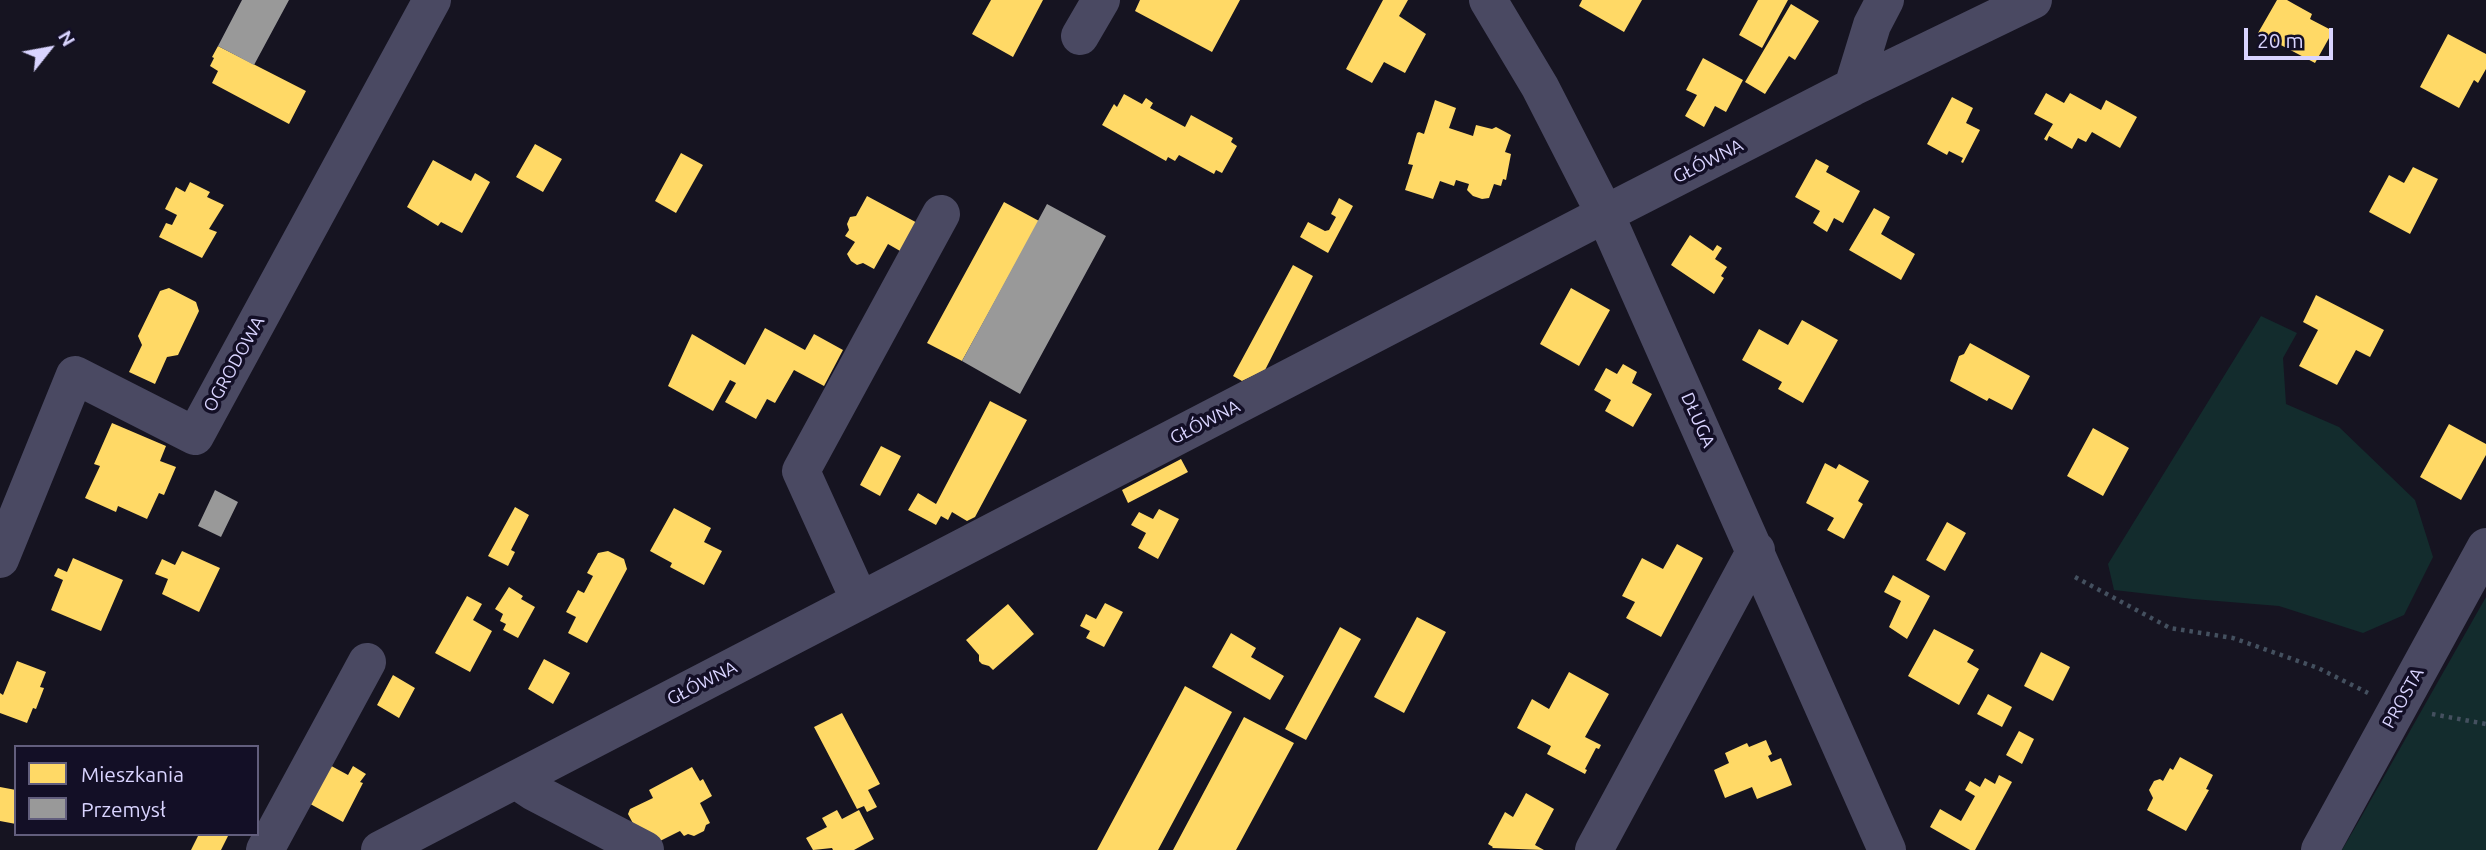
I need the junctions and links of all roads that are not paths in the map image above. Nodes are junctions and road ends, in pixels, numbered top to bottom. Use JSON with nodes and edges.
{"nodes":[{"id":1,"x":432,"y":0,"type":"edge"},
{"id":2,"x":1101,"y":0,"type":"edge"},
{"id":3,"x":1488,"y":0,"type":"edge"},
{"id":4,"x":1885,"y":0,"type":"edge"},
{"id":5,"x":2033,"y":0,"type":"edge"},
{"id":6,"x":1080,"y":36,"type":"dead end"},
{"id":7,"x":1853,"y":87,"type":"junction"},
{"id":8,"x":941,"y":214,"type":"dead end"},
{"id":9,"x":1605,"y":214,"type":"junction"},
{"id":10,"x":2486,"y":547,"type":"edge"},
{"id":11,"x":1756,"y":550,"type":"junction"},
{"id":12,"x":0,"y":559,"type":"edge"},
{"id":13,"x":860,"y":601,"type":"junction"},
{"id":14,"x":366,"y":662,"type":"dead end"},
{"id":15,"x":516,"y":780,"type":"junction"},
{"id":16,"x":265,"y":850,"type":"edge"},
{"id":17,"x":380,"y":850,"type":"edge"},
{"id":18,"x":645,"y":850,"type":"edge"},
{"id":19,"x":1594,"y":850,"type":"edge"},
{"id":20,"x":1887,"y":850,"type":"edge"},
{"id":21,"x":2320,"y":850,"type":"edge"}],
"edges":[{"from":1,"to":12,"type":"street","name":"OGRODOWA"},
{"from":2,"to":6,"type":"street"},
{"from":3,"to":9,"type":"street","name":"DŁUGA"},
{"from":4,"to":7,"type":"street"},
{"from":5,"to":7,"type":"street","name":"GŁÓWNA"},
{"from":7,"to":9,"type":"street","name":"GŁÓWNA"},
{"from":8,"to":13,"type":"street"},
{"from":9,"to":11,"type":"street","name":"DŁUGA"},
{"from":9,"to":13,"type":"street","name":"GŁÓWNA"},
{"from":10,"to":21,"type":"street","name":"PROSTA"},
{"from":11,"to":19,"type":"street"},
{"from":11,"to":20,"type":"street","name":"DŁUGA"},
{"from":13,"to":15,"type":"street","name":"GŁÓWNA"},
{"from":14,"to":16,"type":"street"},
{"from":15,"to":17,"type":"street","name":"GŁÓWNA"},
{"from":15,"to":18,"type":"street"}]}
